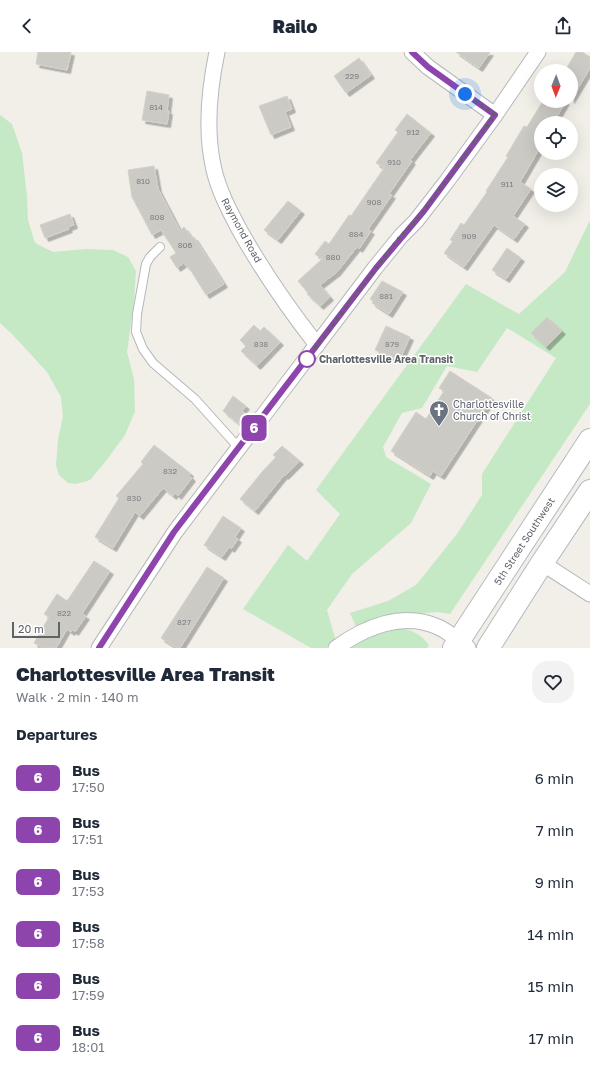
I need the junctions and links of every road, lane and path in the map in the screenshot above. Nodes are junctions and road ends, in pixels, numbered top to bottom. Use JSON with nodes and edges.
{"nodes":[{"id":1,"x":217,"y":52,"type":"edge"},
{"id":2,"x":412,"y":52,"type":"edge"},
{"id":3,"x":538,"y":52,"type":"edge"},
{"id":4,"x":495,"y":115,"type":"junction"},
{"id":5,"x":160,"y":247,"type":"dead end"},
{"id":6,"x":317,"y":345,"type":"junction"},
{"id":7,"x":590,"y":440,"type":"edge"},
{"id":8,"x":239,"y":448,"type":"junction"},
{"id":9,"x":590,"y":491,"type":"edge"},
{"id":10,"x":542,"y":563,"type":"junction"},
{"id":11,"x":590,"y":594,"type":"edge"},
{"id":12,"x":460,"y":646,"type":"edge"},
{"id":13,"x":99,"y":648,"type":"edge"},
{"id":14,"x":336,"y":648,"type":"edge"},
{"id":15,"x":488,"y":648,"type":"edge"}],
"edges":[{"from":1,"to":6,"type":"street","name":"Raymond Road"},
{"from":2,"to":4,"type":"street"},
{"from":3,"to":4,"type":"street"},
{"from":4,"to":6,"type":"street"},
{"from":5,"to":8,"type":"lane"},
{"from":6,"to":8,"type":"street"},
{"from":7,"to":12,"type":"main road","name":"5th Street Southwest"},
{"from":8,"to":13,"type":"street"},
{"from":9,"to":10,"type":"main road"},
{"from":10,"to":11,"type":"street"},
{"from":10,"to":15,"type":"main road"},
{"from":12,"to":14,"type":"street","name":"5th Street Southwest"}]}
